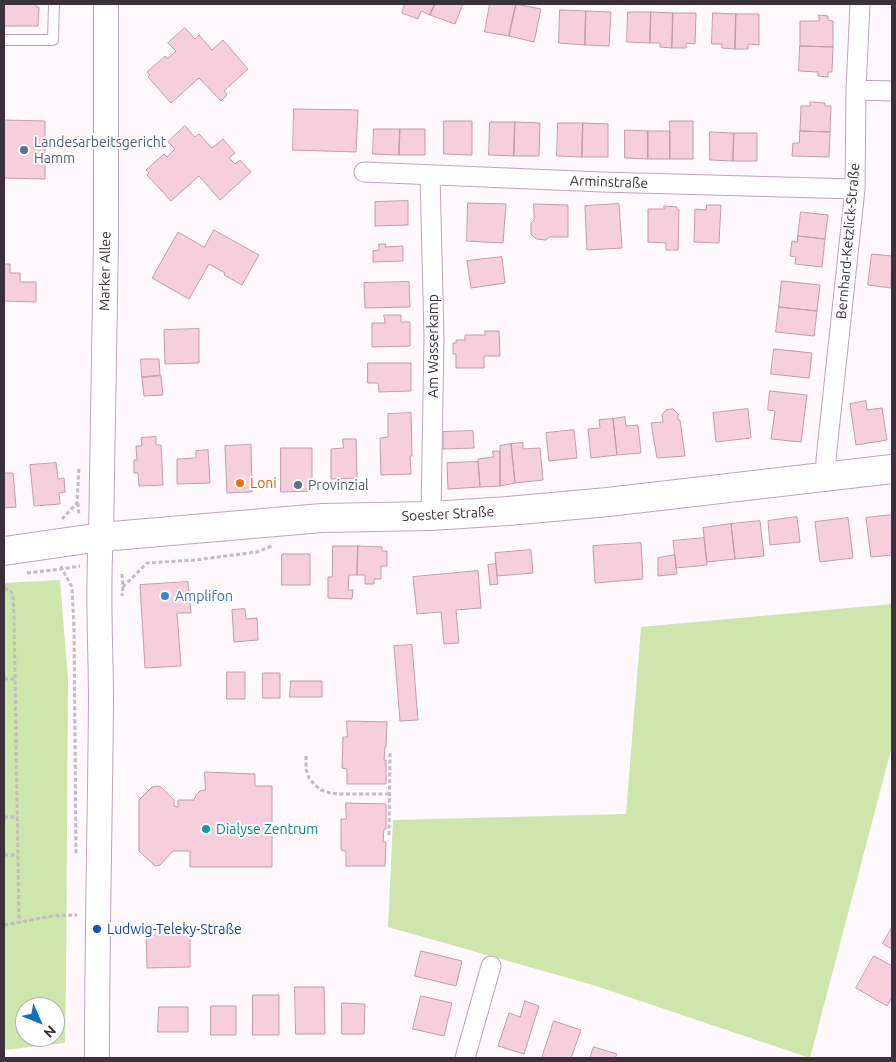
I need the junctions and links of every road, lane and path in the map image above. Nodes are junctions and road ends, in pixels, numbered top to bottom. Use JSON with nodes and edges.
{"nodes":[{"id":1,"x":54,"y":4,"type":"edge"},
{"id":2,"x":106,"y":4,"type":"edge"},
{"id":3,"x":860,"y":4,"type":"edge"},
{"id":4,"x":4,"y":40,"type":"edge"},
{"id":5,"x":856,"y":90,"type":"junction"},
{"id":6,"x":892,"y":91,"type":"edge"},
{"id":7,"x":364,"y":172,"type":"dead end"},
{"id":8,"x":430,"y":175,"type":"junction"},
{"id":9,"x":855,"y":189,"type":"junction"},
{"id":10,"x":79,"y":465,"type":"dead end"},
{"id":11,"x":892,"y":469,"type":"edge"},
{"id":12,"x":826,"y":477,"type":"junction"},
{"id":13,"x":432,"y":516,"type":"junction"},
{"id":14,"x":61,"y":520,"type":"dead end"},
{"id":15,"x":101,"y":537,"type":"junction"},
{"id":16,"x":4,"y":551,"type":"edge"},
{"id":17,"x":148,"y":563,"type":"dead end"},
{"id":18,"x":23,"y":573,"type":"dead end"},
{"id":19,"x":124,"y":587,"type":"dead end"},
{"id":20,"x":4,"y":588,"type":"edge"},
{"id":21,"x":4,"y":679,"type":"edge"},
{"id":22,"x":15,"y":679,"type":"junction"},
{"id":23,"x":390,"y":753,"type":"dead end"},
{"id":24,"x":306,"y":756,"type":"dead end"},
{"id":25,"x":390,"y":794,"type":"junction"},
{"id":26,"x":4,"y":817,"type":"edge"},
{"id":27,"x":18,"y":817,"type":"junction"},
{"id":28,"x":390,"y":835,"type":"dead end"},
{"id":29,"x":18,"y":855,"type":"junction"},
{"id":30,"x":76,"y":855,"type":"dead end"},
{"id":31,"x":4,"y":856,"type":"edge"},
{"id":32,"x":86,"y":914,"type":"junction"},
{"id":33,"x":19,"y":922,"type":"junction"},
{"id":34,"x":76,"y":924,"type":"dead end"},
{"id":35,"x":4,"y":925,"type":"edge"},
{"id":36,"x":491,"y":966,"type":"dead end"},
{"id":37,"x":97,"y":1058,"type":"edge"},
{"id":38,"x":465,"y":1058,"type":"edge"}],
"edges":[{"from":1,"to":4,"type":"lane"},
{"from":2,"to":15,"type":"street","name":"Marker Allee"},
{"from":3,"to":5,"type":"street","name":"Bernhard-Ketzlick-Straße"},
{"from":5,"to":6,"type":"street"},
{"from":5,"to":9,"type":"street","name":"Bernhard-Ketzlick-Straße"},
{"from":7,"to":8,"type":"street","name":"Arminstraße"},
{"from":8,"to":9,"type":"street","name":"Arminstraße"},
{"from":8,"to":13,"type":"street","name":"Am Wasserkamp"},
{"from":9,"to":12,"type":"street","name":"Bernhard-Ketzlick-Straße"},
{"from":10,"to":14,"type":"path"},
{"from":11,"to":12,"type":"main road","name":"Soester Straße"},
{"from":12,"to":13,"type":"main road","name":"Soester Straße"},
{"from":13,"to":15,"type":"main road","name":"Soester Straße"},
{"from":15,"to":16,"type":"main road","name":"Soester Straße"},
{"from":15,"to":32,"type":"street"},
{"from":17,"to":19,"type":"path"},
{"from":18,"to":30,"type":"path"},
{"from":20,"to":22,"type":"path"},
{"from":21,"to":22,"type":"path"},
{"from":22,"to":27,"type":"path"},
{"from":23,"to":25,"type":"path"},
{"from":24,"to":25,"type":"path"},
{"from":25,"to":28,"type":"path"},
{"from":26,"to":27,"type":"path"},
{"from":27,"to":29,"type":"path"},
{"from":29,"to":31,"type":"path"},
{"from":29,"to":33,"type":"path"},
{"from":32,"to":33,"type":"path"},
{"from":32,"to":34,"type":"path"},
{"from":32,"to":37,"type":"street"},
{"from":33,"to":35,"type":"path"},
{"from":36,"to":38,"type":"street"}]}
